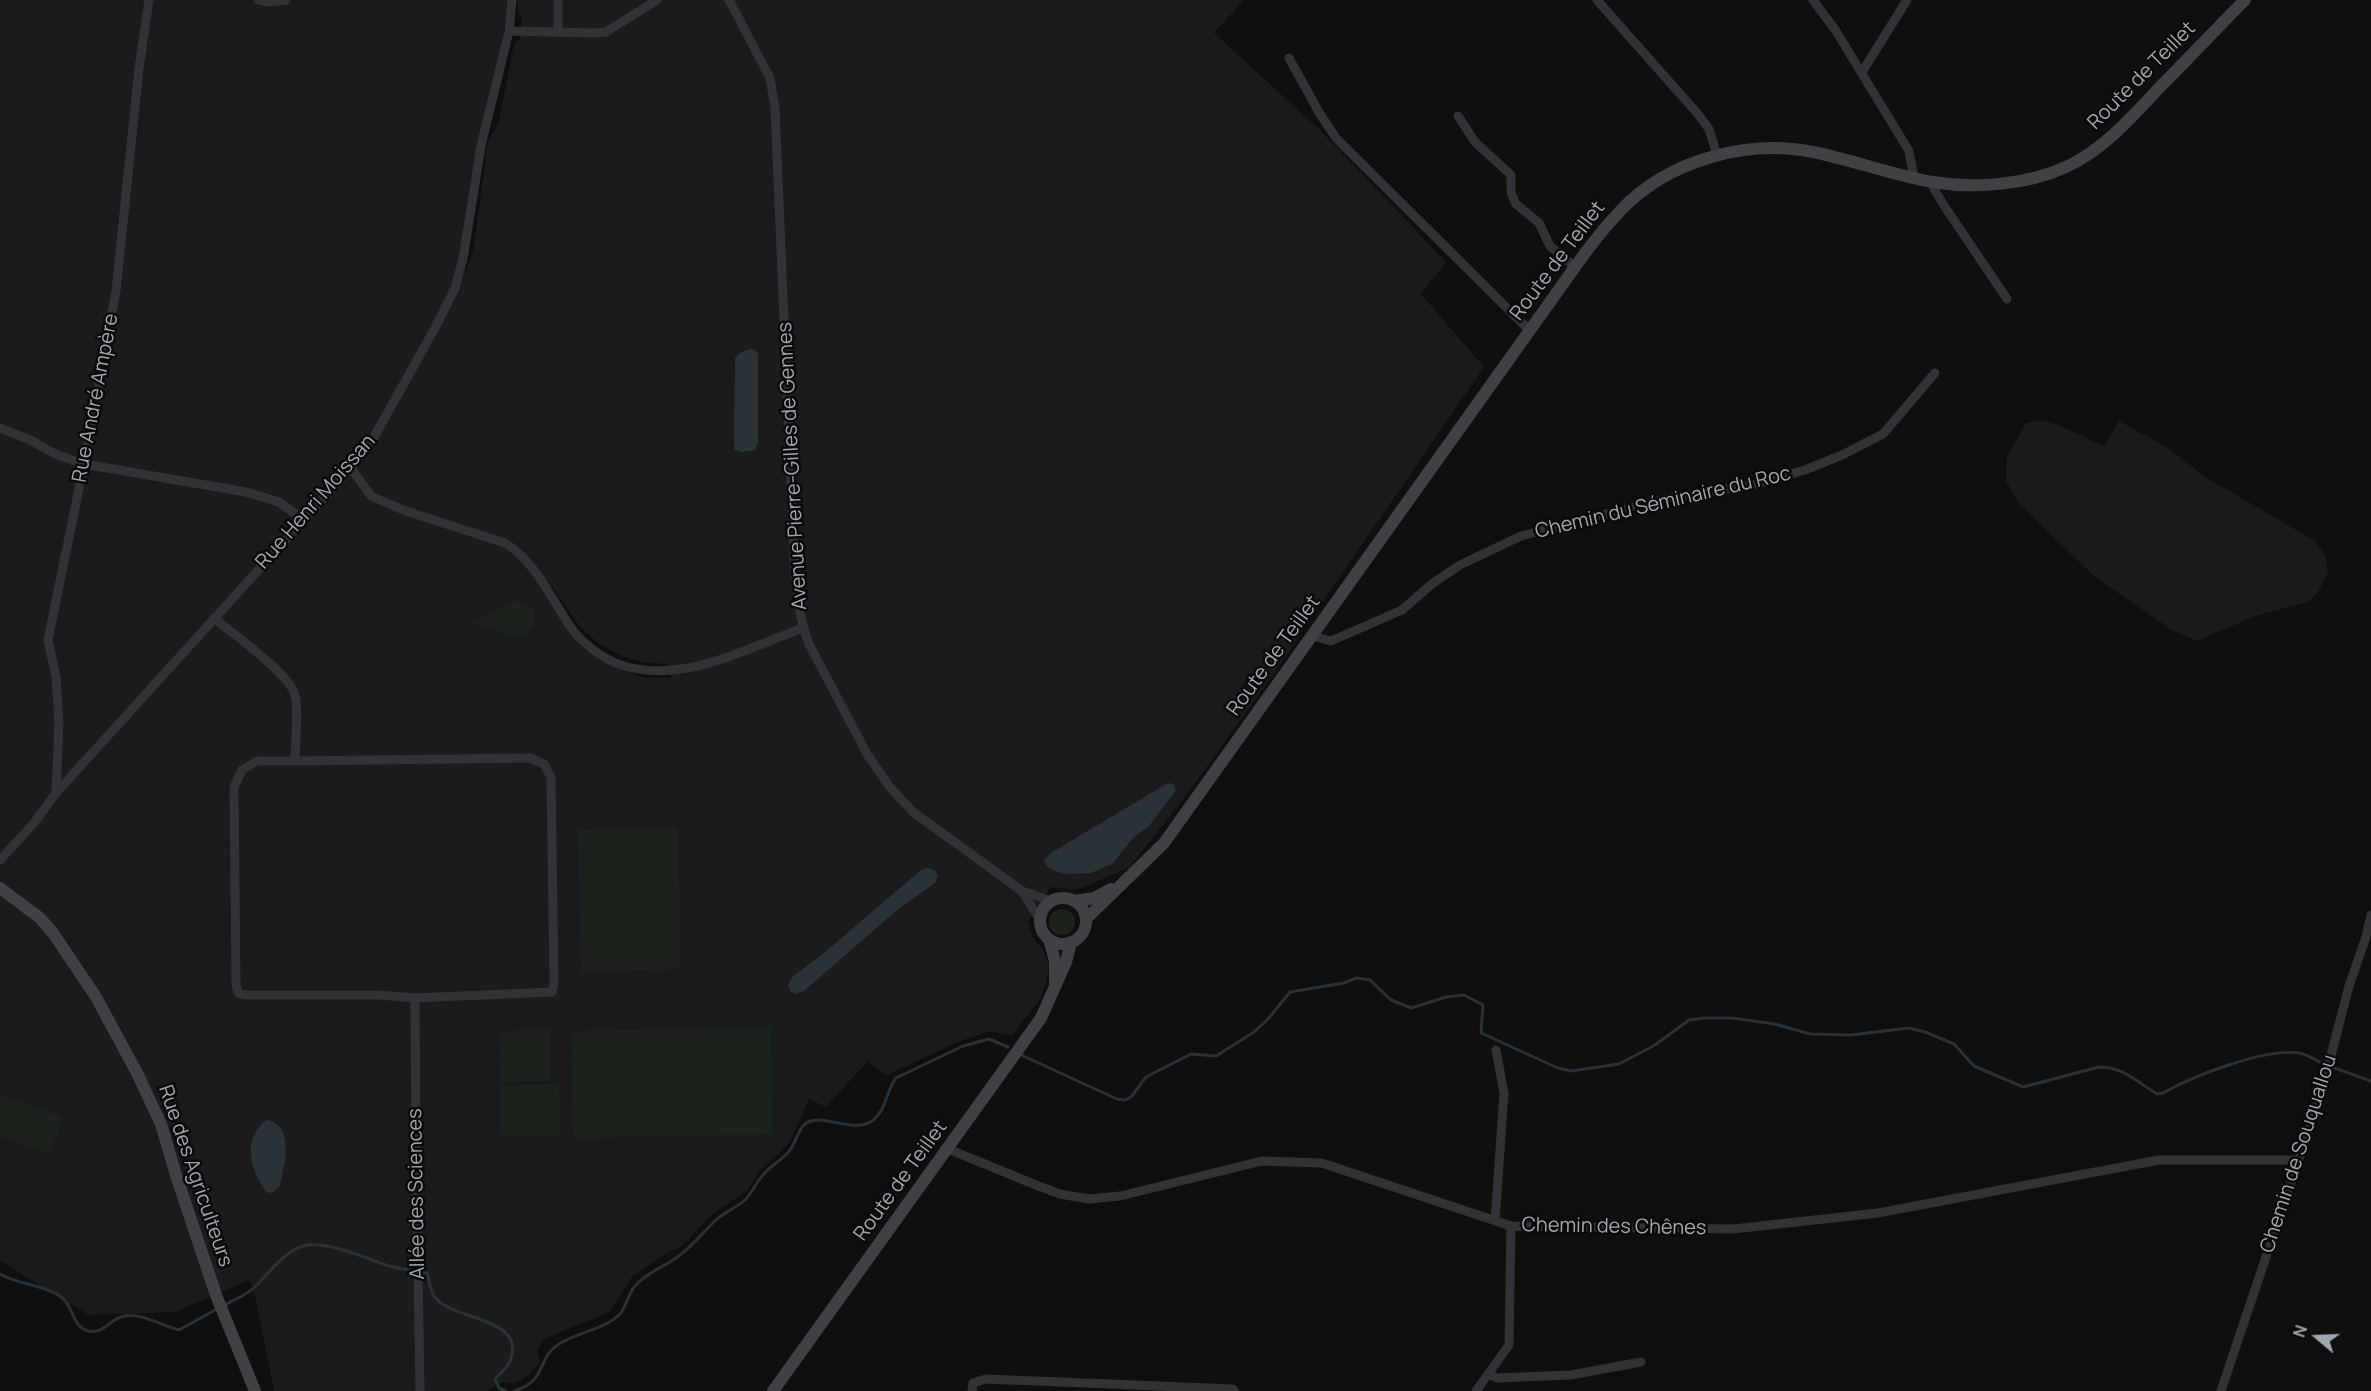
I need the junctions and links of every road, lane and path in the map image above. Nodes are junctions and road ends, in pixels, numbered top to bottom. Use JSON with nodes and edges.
{"nodes":[{"id":1,"x":149,"y":0,"type":"edge"},
{"id":2,"x":258,"y":0,"type":"edge"},
{"id":3,"x":286,"y":0,"type":"edge"},
{"id":4,"x":512,"y":0,"type":"edge"},
{"id":5,"x":558,"y":0,"type":"edge"},
{"id":6,"x":657,"y":0,"type":"edge"},
{"id":7,"x":729,"y":0,"type":"edge"},
{"id":8,"x":1597,"y":0,"type":"edge"},
{"id":9,"x":1813,"y":0,"type":"edge"},
{"id":10,"x":1907,"y":0,"type":"edge"},
{"id":11,"x":2245,"y":0,"type":"edge"},
{"id":12,"x":509,"y":31,"type":"junction"},
{"id":13,"x":558,"y":31,"type":"junction"},
{"id":14,"x":1289,"y":58,"type":"dead end"},
{"id":15,"x":1862,"y":72,"type":"junction"},
{"id":16,"x":1458,"y":116,"type":"dead end"},
{"id":17,"x":1717,"y":155,"type":"junction"},
{"id":18,"x":1914,"y":178,"type":"junction"},
{"id":19,"x":1933,"y":182,"type":"junction"},
{"id":20,"x":1575,"y":267,"type":"junction"},
{"id":21,"x":2007,"y":299,"type":"dead end"},
{"id":22,"x":1529,"y":330,"type":"junction"},
{"id":23,"x":1935,"y":374,"type":"dead end"},
{"id":24,"x":0,"y":428,"type":"edge"},
{"id":25,"x":84,"y":464,"type":"junction"},
{"id":26,"x":351,"y":468,"type":"junction"},
{"id":27,"x":304,"y":520,"type":"junction"},
{"id":28,"x":214,"y":618,"type":"junction"},
{"id":29,"x":803,"y":628,"type":"junction"},
{"id":30,"x":1313,"y":636,"type":"junction"},
{"id":31,"x":295,"y":761,"type":"junction"},
{"id":32,"x":56,"y":794,"type":"junction"},
{"id":33,"x":0,"y":860,"type":"edge"},
{"id":34,"x":1125,"y":882,"type":"junction"},
{"id":35,"x":0,"y":888,"type":"edge"},
{"id":36,"x":1022,"y":891,"type":"junction"},
{"id":37,"x":0,"y":899,"type":"edge"},
{"id":38,"x":15,"y":900,"type":"junction"},
{"id":39,"x":1051,"y":901,"type":"junction"},
{"id":40,"x":1075,"y":902,"type":"junction"},
{"id":41,"x":2371,"y":915,"type":"edge"},
{"id":42,"x":1086,"y":919,"type":"junction"},
{"id":43,"x":1040,"y":920,"type":"junction"},
{"id":44,"x":1049,"y":939,"type":"junction"},
{"id":45,"x":1071,"y":942,"type":"junction"},
{"id":46,"x":1054,"y":990,"type":"junction"},
{"id":47,"x":416,"y":998,"type":"junction"},
{"id":48,"x":1496,"y":1050,"type":"dead end"},
{"id":49,"x":948,"y":1149,"type":"junction"},
{"id":50,"x":2298,"y":1160,"type":"junction"},
{"id":51,"x":1495,"y":1221,"type":"junction"},
{"id":52,"x":1511,"y":1226,"type":"junction"},
{"id":53,"x":1641,"y":1362,"type":"dead end"},
{"id":54,"x":1488,"y":1374,"type":"junction"},
{"id":55,"x":1162,"y":1388,"type":"edge"},
{"id":56,"x":255,"y":1391,"type":"edge"},
{"id":57,"x":420,"y":1391,"type":"edge"},
{"id":58,"x":773,"y":1391,"type":"edge"},
{"id":59,"x":972,"y":1391,"type":"edge"},
{"id":60,"x":1234,"y":1391,"type":"edge"},
{"id":61,"x":1476,"y":1391,"type":"edge"},
{"id":62,"x":2221,"y":1391,"type":"edge"}],
"edges":[{"from":1,"to":25,"type":"street","name":"Rue André Ampère"},
{"from":2,"to":3,"type":"street"},
{"from":4,"to":12,"type":"street","name":"Rue Henri Moissan"},
{"from":5,"to":13,"type":"street"},
{"from":6,"to":13,"type":"street"},
{"from":7,"to":29,"type":"street","name":"Avenue Pierre-Gilles de Gennes"},
{"from":8,"to":17,"type":"street"},
{"from":9,"to":15,"type":"street"},
{"from":10,"to":15,"type":"street"},
{"from":11,"to":19,"type":"main road","name":"Route de Teillet"},
{"from":12,"to":13,"type":"street"},
{"from":12,"to":26,"type":"street","name":"Rue Henri Moissan"},
{"from":14,"to":22,"type":"street"},
{"from":15,"to":18,"type":"street"},
{"from":16,"to":20,"type":"street"},
{"from":17,"to":18,"type":"main road","name":"Route de Teillet"},
{"from":17,"to":20,"type":"main road","name":"Route de Teillet"},
{"from":18,"to":19,"type":"main road","name":"Route de Teillet"},
{"from":19,"to":21,"type":"street"},
{"from":20,"to":22,"type":"main road","name":"Route de Teillet"},
{"from":22,"to":30,"type":"main road","name":"Route de Teillet"},
{"from":23,"to":30,"type":"street","name":"Chemin du Séminaire du Roc"},
{"from":24,"to":25,"type":"street"},
{"from":25,"to":27,"type":"street"},
{"from":25,"to":32,"type":"street","name":"Rue André Ampère"},
{"from":26,"to":27,"type":"street","name":"Rue Henri Moissan"},
{"from":26,"to":29,"type":"street"},
{"from":27,"to":28,"type":"street","name":"Rue Henri Moissan"},
{"from":28,"to":31,"type":"street"},
{"from":28,"to":32,"type":"street","name":"Rue Henri Moissan"},
{"from":29,"to":36,"type":"street","name":"Avenue Pierre-Gilles de Gennes"},
{"from":30,"to":34,"type":"main road","name":"Route de Teillet"},
{"from":31,"to":47,"type":"street"},
{"from":31,"to":47,"type":"street"},
{"from":32,"to":33,"type":"street","name":"Rue Henri Moissan"},
{"from":34,"to":40,"type":"main road","name":"Route de Teillet"},
{"from":34,"to":42,"type":"main road","name":"Route de Teillet"},
{"from":35,"to":38,"type":"main road","name":"Rue des Agriculteurs"},
{"from":36,"to":39,"type":"street","name":"Avenue Pierre-Gilles de Gennes"},
{"from":36,"to":43,"type":"street","name":"Avenue Pierre-Gilles de Gennes"},
{"from":37,"to":38,"type":"main road"},
{"from":38,"to":56,"type":"main road","name":"Rue des Agriculteurs"},
{"from":39,"to":40,"type":"main road"},
{"from":39,"to":43,"type":"main road"},
{"from":40,"to":42,"type":"main road"},
{"from":41,"to":50,"type":"street","name":"Chemin de Souquallou"},
{"from":42,"to":45,"type":"main road"},
{"from":43,"to":44,"type":"main road"},
{"from":44,"to":45,"type":"main road"},
{"from":44,"to":46,"type":"main road","name":"Route de Teillet"},
{"from":45,"to":46,"type":"main road","name":"Route de Teillet"},
{"from":46,"to":49,"type":"main road","name":"Route de Teillet"},
{"from":47,"to":57,"type":"street","name":"Allée des Sciences"},
{"from":48,"to":51,"type":"street"},
{"from":49,"to":51,"type":"street","name":"Chemin des Chênes"},
{"from":49,"to":58,"type":"main road","name":"Route de Teillet"},
{"from":50,"to":52,"type":"street","name":"Chemin des Chênes"},
{"from":50,"to":62,"type":"street","name":"Chemin de Souquallou"},
{"from":51,"to":52,"type":"street","name":"Chemin des Chênes"},
{"from":52,"to":54,"type":"street"},
{"from":53,"to":54,"type":"street"},
{"from":54,"to":61,"type":"street"},
{"from":55,"to":59,"type":"street"},
{"from":55,"to":60,"type":"street"}]}
